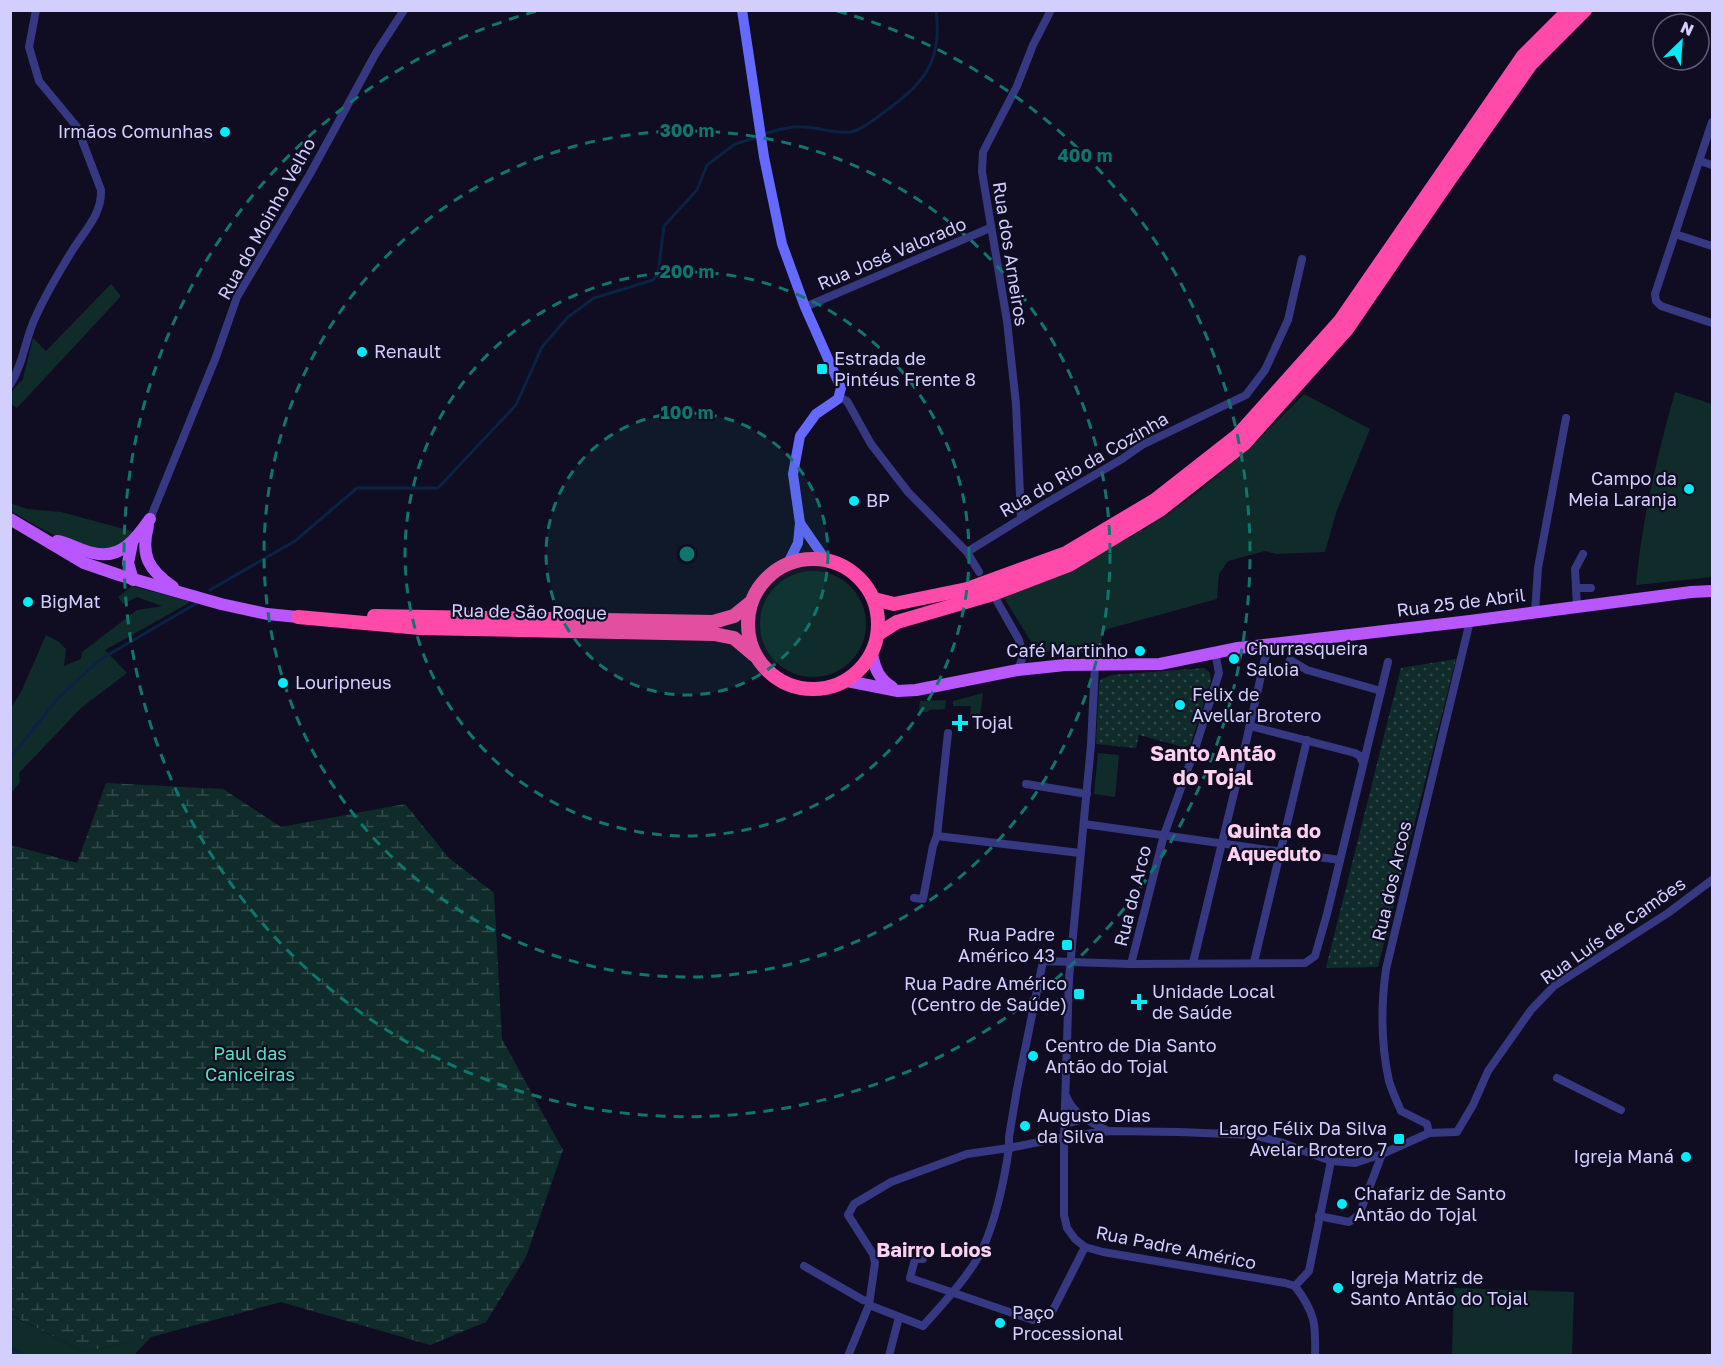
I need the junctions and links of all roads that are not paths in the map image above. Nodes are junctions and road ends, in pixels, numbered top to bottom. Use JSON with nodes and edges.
{"nodes":[{"id":1,"x":36,"y":10,"type":"edge"},
{"id":2,"x":404,"y":10,"type":"edge"},
{"id":3,"x":742,"y":10,"type":"edge"},
{"id":4,"x":1051,"y":10,"type":"edge"},
{"id":5,"x":1569,"y":10,"type":"edge"},
{"id":6,"x":1585,"y":10,"type":"edge"},
{"id":7,"x":1713,"y":122,"type":"edge"},
{"id":8,"x":1700,"y":161,"type":"junction"},
{"id":9,"x":1713,"y":165,"type":"edge"},
{"id":10,"x":990,"y":228,"type":"junction"},
{"id":11,"x":1675,"y":234,"type":"junction"},
{"id":12,"x":1713,"y":246,"type":"edge"},
{"id":13,"x":1302,"y":259,"type":"dead end"},
{"id":14,"x":805,"y":307,"type":"junction"},
{"id":15,"x":1713,"y":323,"type":"edge"},
{"id":16,"x":10,"y":385,"type":"edge"},
{"id":17,"x":840,"y":397,"type":"junction"},
{"id":18,"x":1566,"y":418,"type":"dead end"},
{"id":19,"x":1021,"y":518,"type":"junction"},
{"id":20,"x":10,"y":519,"type":"edge"},
{"id":21,"x":150,"y":519,"type":"junction"},
{"id":22,"x":800,"y":524,"type":"junction"},
{"id":23,"x":46,"y":540,"type":"junction"},
{"id":24,"x":132,"y":543,"type":"junction"},
{"id":25,"x":967,"y":552,"type":"junction"},
{"id":26,"x":1583,"y":554,"type":"dead end"},
{"id":27,"x":825,"y":559,"type":"junction"},
{"id":28,"x":787,"y":565,"type":"junction"},
{"id":29,"x":979,"y":572,"type":"dead end"},
{"id":30,"x":133,"y":580,"type":"junction"},
{"id":31,"x":1576,"y":588,"type":"junction"},
{"id":32,"x":1591,"y":588,"type":"dead end"},
{"id":33,"x":1713,"y":591,"type":"edge"},
{"id":34,"x":178,"y":592,"type":"junction"},
{"id":35,"x":993,"y":594,"type":"junction"},
{"id":36,"x":874,"y":599,"type":"junction"},
{"id":37,"x":750,"y":603,"type":"junction"},
{"id":38,"x":1577,"y":606,"type":"junction"},
{"id":39,"x":1535,"y":612,"type":"junction"},
{"id":40,"x":298,"y":616,"type":"junction"},
{"id":41,"x":1470,"y":621,"type":"junction"},
{"id":42,"x":878,"y":634,"type":"junction"},
{"id":43,"x":1268,"y":645,"type":"junction"},
{"id":44,"x":1215,"y":652,"type":"junction"},
{"id":45,"x":872,"y":654,"type":"junction"},
{"id":46,"x":754,"y":655,"type":"junction"},
{"id":47,"x":1290,"y":660,"type":"dead end"},
{"id":48,"x":1388,"y":662,"type":"dead end"},
{"id":49,"x":1095,"y":665,"type":"junction"},
{"id":50,"x":1018,"y":670,"type":"junction"},
{"id":51,"x":847,"y":681,"type":"junction"},
{"id":52,"x":898,"y":691,"type":"junction"},
{"id":53,"x":1381,"y":691,"type":"junction"},
{"id":54,"x":1250,"y":726,"type":"junction"},
{"id":55,"x":948,"y":733,"type":"dead end"},
{"id":56,"x":1307,"y":740,"type":"junction"},
{"id":57,"x":1363,"y":764,"type":"junction"},
{"id":58,"x":1026,"y":784,"type":"dead end"},
{"id":59,"x":1087,"y":794,"type":"junction"},
{"id":60,"x":1084,"y":824,"type":"junction"},
{"id":61,"x":1164,"y":835,"type":"junction"},
{"id":62,"x":937,"y":836,"type":"junction"},
{"id":63,"x":1222,"y":843,"type":"junction"},
{"id":64,"x":1280,"y":852,"type":"junction"},
{"id":65,"x":1080,"y":853,"type":"junction"},
{"id":66,"x":1340,"y":860,"type":"junction"},
{"id":67,"x":1713,"y":880,"type":"edge"},
{"id":68,"x":914,"y":898,"type":"dead end"},
{"id":69,"x":1254,"y":962,"type":"junction"},
{"id":70,"x":1071,"y":963,"type":"junction"},
{"id":71,"x":1193,"y":963,"type":"junction"},
{"id":72,"x":1131,"y":964,"type":"junction"},
{"id":73,"x":1557,"y":1078,"type":"dead end"},
{"id":74,"x":1065,"y":1095,"type":"junction"},
{"id":75,"x":1621,"y":1110,"type":"dead end"},
{"id":76,"x":1084,"y":1119,"type":"junction"},
{"id":77,"x":1064,"y":1124,"type":"junction"},
{"id":78,"x":1109,"y":1131,"type":"junction"},
{"id":79,"x":1429,"y":1133,"type":"junction"},
{"id":80,"x":1064,"y":1137,"type":"junction"},
{"id":81,"x":1009,"y":1148,"type":"junction"},
{"id":82,"x":1382,"y":1154,"type":"junction"},
{"id":83,"x":1331,"y":1161,"type":"junction"},
{"id":84,"x":1319,"y":1216,"type":"junction"},
{"id":85,"x":1085,"y":1247,"type":"junction"},
{"id":86,"x":924,"y":1259,"type":"dead end"},
{"id":87,"x":804,"y":1266,"type":"dead end"},
{"id":88,"x":1295,"y":1286,"type":"junction"},
{"id":89,"x":953,"y":1293,"type":"junction"},
{"id":90,"x":869,"y":1303,"type":"junction"},
{"id":91,"x":899,"y":1317,"type":"junction"},
{"id":92,"x":848,"y":1356,"type":"edge"},
{"id":93,"x":889,"y":1356,"type":"edge"},
{"id":94,"x":1315,"y":1356,"type":"edge"}],
"edges":[{"from":1,"to":16,"type":"street"},
{"from":2,"to":21,"type":"street","name":"Rua do Moinho Velho"},
{"from":3,"to":14,"type":"street"},
{"from":4,"to":10,"type":"street","name":"Rua dos Arneiros"},
{"from":5,"to":36,"type":"highway"},
{"from":6,"to":35,"type":"highway"},
{"from":7,"to":8,"type":"street"},
{"from":8,"to":9,"type":"street"},
{"from":8,"to":11,"type":"street"},
{"from":10,"to":14,"type":"street","name":"Rua José Valorado"},
{"from":10,"to":19,"type":"street","name":"Rua dos Arneiros"},
{"from":11,"to":12,"type":"street"},
{"from":11,"to":15,"type":"street"},
{"from":13,"to":19,"type":"street","name":"Rua do Rio da Cozinha"},
{"from":14,"to":17,"type":"street"},
{"from":17,"to":22,"type":"street"},
{"from":17,"to":25,"type":"street"},
{"from":18,"to":39,"type":"street"},
{"from":19,"to":25,"type":"street","name":"Rua do Rio da Cozinha"},
{"from":20,"to":23,"type":"main road","name":"Rua de São Roque"},
{"from":21,"to":24,"type":"main road"},
{"from":21,"to":34,"type":"main road"},
{"from":22,"to":27,"type":"street"},
{"from":22,"to":28,"type":"street"},
{"from":23,"to":24,"type":"main road"},
{"from":23,"to":30,"type":"main road","name":"Rua de São Roque"},
{"from":24,"to":30,"type":"main road"},
{"from":25,"to":29,"type":"street"},
{"from":26,"to":31,"type":"street"},
{"from":27,"to":28,"type":"highway"},
{"from":27,"to":36,"type":"highway"},
{"from":28,"to":37,"type":"highway"},
{"from":30,"to":34,"type":"main road","name":"Rua de São Roque"},
{"from":31,"to":32,"type":"street"},
{"from":31,"to":38,"type":"street"},
{"from":33,"to":38,"type":"main road","name":"Rua 25 de Abril"},
{"from":34,"to":40,"type":"main road","name":"Rua de São Roque"},
{"from":35,"to":42,"type":"highway"},
{"from":35,"to":50,"type":"street"},
{"from":36,"to":42,"type":"highway"},
{"from":37,"to":40,"type":"highway","name":"Rua de São Roque"},
{"from":37,"to":46,"type":"highway"},
{"from":38,"to":39,"type":"main road","name":"Rua 25 de Abril"},
{"from":39,"to":41,"type":"main road","name":"Rua 25 de Abril"},
{"from":40,"to":46,"type":"highway","name":"Rua de São Roque"},
{"from":41,"to":43,"type":"main road","name":"Rua 25 de Abril"},
{"from":41,"to":79,"type":"street","name":"Rua dos Arcos"},
{"from":42,"to":45,"type":"highway"},
{"from":43,"to":44,"type":"main road","name":"Rua 25 de Abril"},
{"from":43,"to":54,"type":"street"},
{"from":44,"to":49,"type":"main road","name":"Rua 25 de Abril"},
{"from":44,"to":61,"type":"street","name":"Rua do Arco"},
{"from":45,"to":51,"type":"highway"},
{"from":45,"to":52,"type":"main road"},
{"from":46,"to":51,"type":"highway"},
{"from":47,"to":53,"type":"street"},
{"from":48,"to":53,"type":"street"},
{"from":49,"to":50,"type":"main road","name":"Rua 25 de Abril"},
{"from":49,"to":59,"type":"street","name":"Rua Padre Américo"},
{"from":50,"to":52,"type":"main road","name":"Rua 25 de Abril"},
{"from":51,"to":52,"type":"main road","name":"Rua 25 de Abril"},
{"from":53,"to":57,"type":"street"},
{"from":54,"to":56,"type":"street"},
{"from":54,"to":63,"type":"street"},
{"from":55,"to":62,"type":"street"},
{"from":56,"to":57,"type":"street"},
{"from":56,"to":64,"type":"street"},
{"from":57,"to":66,"type":"street"},
{"from":58,"to":59,"type":"street"},
{"from":59,"to":60,"type":"street","name":"Rua Padre Américo"},
{"from":60,"to":61,"type":"street"},
{"from":60,"to":65,"type":"street","name":"Rua Padre Américo"},
{"from":61,"to":63,"type":"street"},
{"from":61,"to":72,"type":"street","name":"Rua do Arco"},
{"from":62,"to":65,"type":"street"},
{"from":62,"to":68,"type":"street"},
{"from":63,"to":64,"type":"street"},
{"from":63,"to":71,"type":"street"},
{"from":64,"to":66,"type":"street"},
{"from":64,"to":69,"type":"street"},
{"from":65,"to":70,"type":"street","name":"Rua Padre Américo"},
{"from":66,"to":69,"type":"street"},
{"from":67,"to":79,"type":"street","name":"Rua Luís de Camões"},
{"from":69,"to":71,"type":"street"},
{"from":70,"to":72,"type":"street"},
{"from":70,"to":74,"type":"street","name":"Rua Padre Américo"},
{"from":70,"to":81,"type":"street"},
{"from":71,"to":72,"type":"street"},
{"from":73,"to":75,"type":"street"},
{"from":74,"to":76,"type":"street"},
{"from":74,"to":77,"type":"street","name":"Rua Padre Américo"},
{"from":76,"to":77,"type":"street"},
{"from":76,"to":78,"type":"street"},
{"from":77,"to":80,"type":"street","name":"Rua Padre Américo"},
{"from":78,"to":80,"type":"street"},
{"from":78,"to":83,"type":"street"},
{"from":79,"to":82,"type":"street"},
{"from":80,"to":81,"type":"street"},
{"from":80,"to":85,"type":"street","name":"Rua Padre Américo"},
{"from":81,"to":89,"type":"street"},
{"from":81,"to":90,"type":"street"},
{"from":82,"to":83,"type":"street"},
{"from":82,"to":84,"type":"street"},
{"from":83,"to":84,"type":"street"},
{"from":84,"to":88,"type":"street"},
{"from":85,"to":88,"type":"street","name":"Rua Padre Américo"},
{"from":85,"to":89,"type":"street"},
{"from":86,"to":89,"type":"street"},
{"from":87,"to":90,"type":"street"},
{"from":88,"to":94,"type":"street"},
{"from":89,"to":91,"type":"street"},
{"from":90,"to":91,"type":"street"},
{"from":90,"to":92,"type":"street"},
{"from":91,"to":93,"type":"street"}]}
